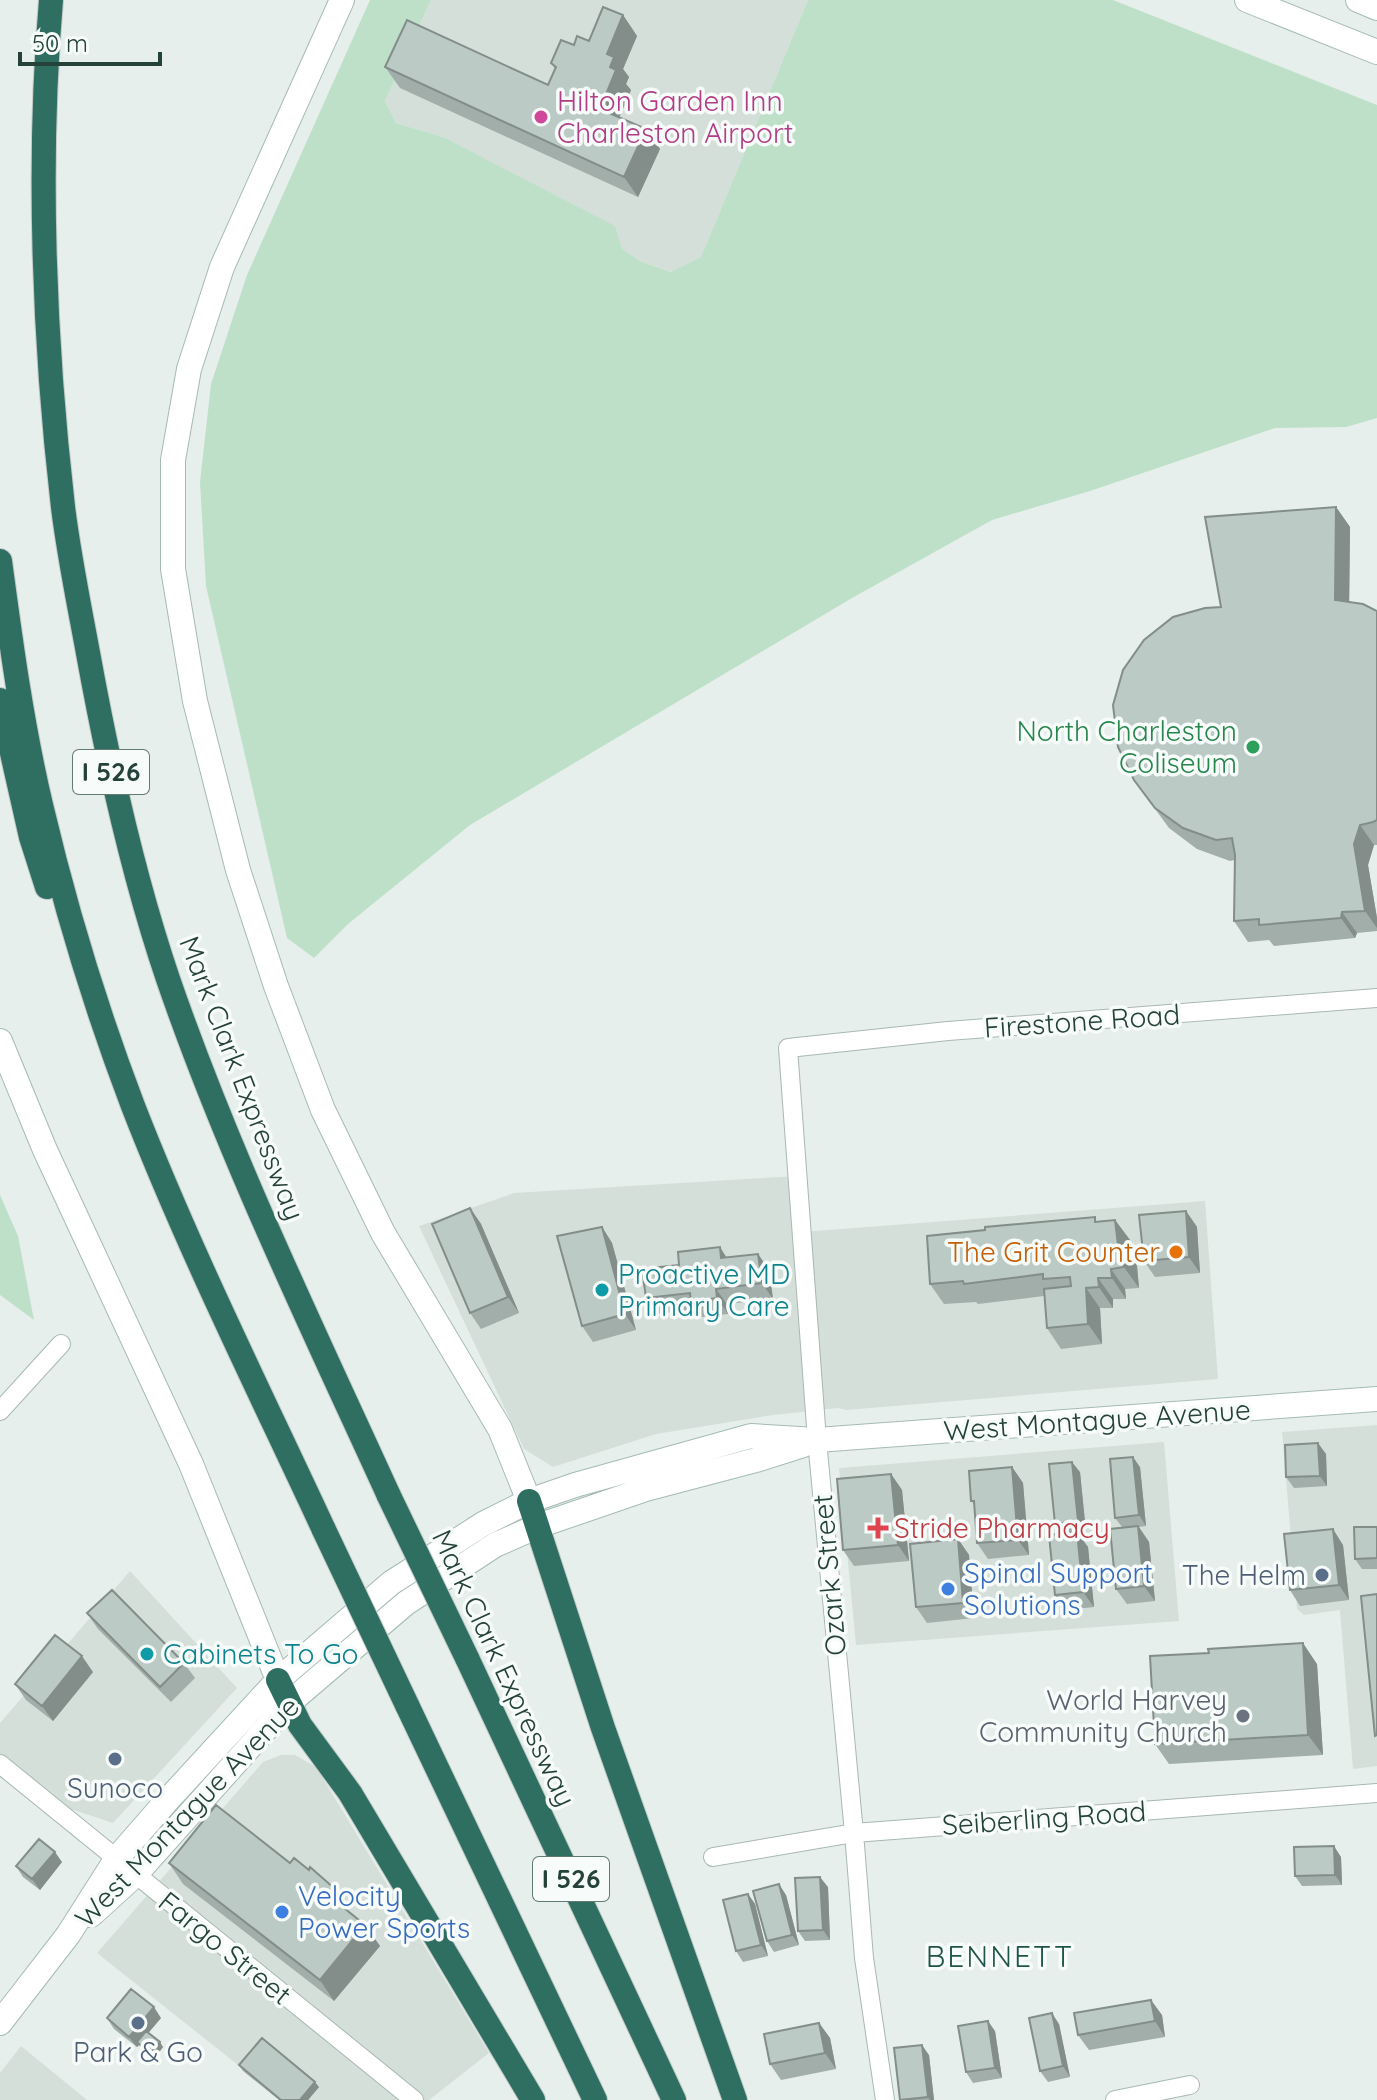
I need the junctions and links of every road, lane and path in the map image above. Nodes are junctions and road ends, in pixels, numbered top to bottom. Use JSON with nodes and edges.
{"nodes":[{"id":1,"x":51,"y":0,"type":"edge"},
{"id":2,"x":342,"y":0,"type":"edge"},
{"id":3,"x":1247,"y":0,"type":"edge"},
{"id":4,"x":1358,"y":0,"type":"edge"},
{"id":5,"x":1377,"y":8,"type":"edge"},
{"id":6,"x":1377,"y":52,"type":"edge"},
{"id":7,"x":0,"y":561,"type":"edge"},
{"id":8,"x":0,"y":700,"type":"edge"},
{"id":9,"x":1377,"y":998,"type":"edge"},
{"id":10,"x":108,"y":1032,"type":"junction"},
{"id":11,"x":0,"y":1041,"type":"edge"},
{"id":12,"x":788,"y":1048,"type":"joint"},
{"id":13,"x":61,"y":1344,"type":"dead end"},
{"id":14,"x":1377,"y":1399,"type":"edge"},
{"id":15,"x":0,"y":1411,"type":"edge"},
{"id":16,"x":817,"y":1440,"type":"junction"},
{"id":17,"x":529,"y":1501,"type":"junction"},
{"id":18,"x":538,"y":1526,"type":"junction"},
{"id":19,"x":278,"y":1680,"type":"junction"},
{"id":20,"x":289,"y":1703,"type":"junction"},
{"id":21,"x":0,"y":1764,"type":"edge"},
{"id":22,"x":1377,"y":1793,"type":"edge"},
{"id":23,"x":854,"y":1833,"type":"junction"},
{"id":24,"x":713,"y":1857,"type":"dead end"},
{"id":25,"x":126,"y":1866,"type":"junction"},
{"id":26,"x":0,"y":2023,"type":"edge"},
{"id":27,"x":1190,"y":2085,"type":"dead end"},
{"id":28,"x":414,"y":2100,"type":"edge"},
{"id":29,"x":533,"y":2100,"type":"edge"},
{"id":30,"x":595,"y":2100,"type":"edge"},
{"id":31,"x":674,"y":2100,"type":"edge"},
{"id":32,"x":735,"y":2100,"type":"edge"},
{"id":33,"x":885,"y":2100,"type":"edge"},
{"id":34,"x":1115,"y":2100,"type":"edge"}],
"edges":[{"from":1,"to":31,"type":"highway","name":"Mark Clark Expressway","number":"I 526","bridge":true},
{"from":2,"to":17,"type":"main road"},
{"from":3,"to":6,"type":"main road"},
{"from":4,"to":5,"type":"main road"},
{"from":7,"to":10,"type":"highway","number":"I 526"},
{"from":8,"to":10,"type":"highway"},
{"from":9,"to":12,"type":"street","name":"Firestone Road"},
{"from":10,"to":30,"type":"highway","number":"I 526","bridge":true},
{"from":11,"to":19,"type":"main road"},
{"from":12,"to":16,"type":"street","name":"Ozark Street"},
{"from":13,"to":15,"type":"street"},
{"from":14,"to":16,"type":"main road","name":"West Montague Avenue"},
{"from":16,"to":17,"type":"main road","name":"West Montague Avenue"},
{"from":16,"to":18,"type":"main road","name":"West Montague Avenue"},
{"from":16,"to":23,"type":"street","name":"Ozark Street"},
{"from":17,"to":18,"type":"highway"},
{"from":17,"to":19,"type":"main road","name":"West Montague Avenue"},
{"from":18,"to":20,"type":"main road","name":"West Montague Avenue"},
{"from":18,"to":32,"type":"highway"},
{"from":19,"to":20,"type":"highway"},
{"from":19,"to":25,"type":"main road","name":"West Montague Avenue"},
{"from":20,"to":25,"type":"main road","name":"West Montague Avenue"},
{"from":20,"to":29,"type":"highway"},
{"from":21,"to":25,"type":"street","name":"Fargo Street"},
{"from":22,"to":23,"type":"street","name":"Seiberling Road"},
{"from":23,"to":24,"type":"street","name":"Seiberling Road"},
{"from":23,"to":33,"type":"street","name":"Ozark Street"},
{"from":25,"to":26,"type":"main road","name":"West Montague Avenue"},
{"from":25,"to":28,"type":"street","name":"Fargo Street"},
{"from":27,"to":34,"type":"street"}]}
